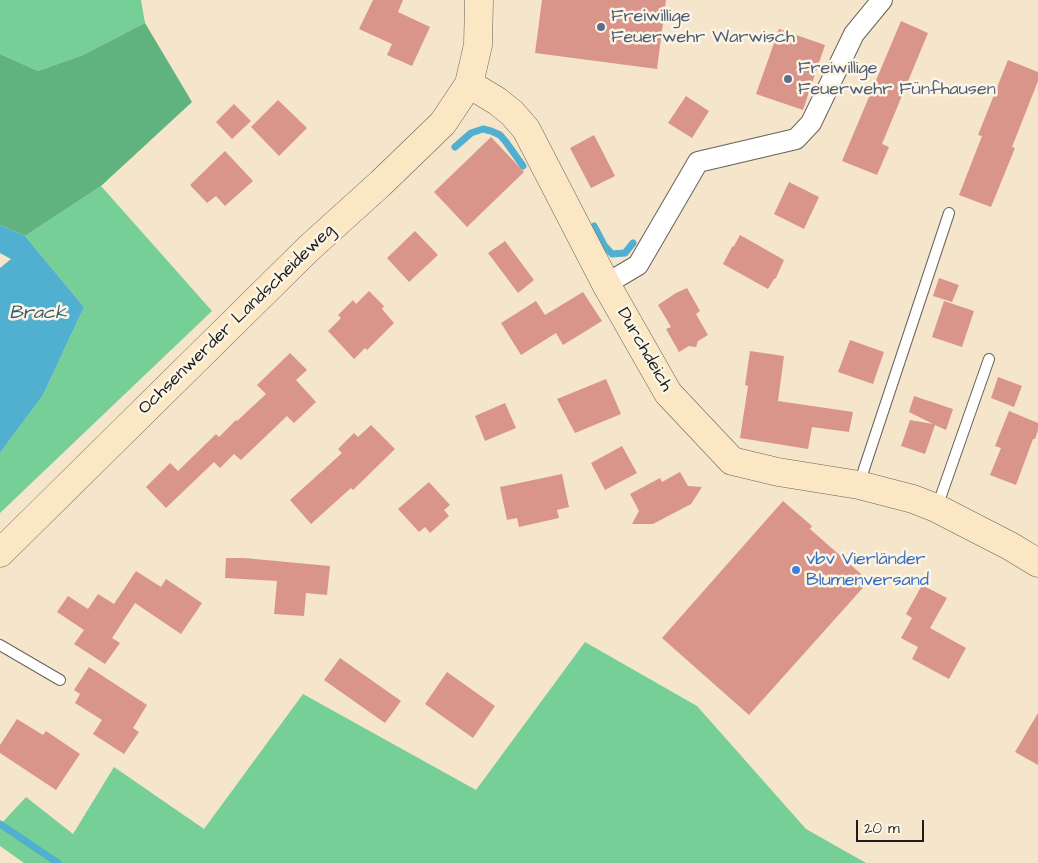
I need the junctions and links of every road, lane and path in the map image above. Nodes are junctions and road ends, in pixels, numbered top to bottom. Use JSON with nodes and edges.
{"nodes":[{"id":1,"x":479,"y":0,"type":"edge"},
{"id":2,"x":882,"y":0,"type":"edge"},
{"id":3,"x":469,"y":84,"type":"junction"},
{"id":4,"x":949,"y":213,"type":"dead end"},
{"id":5,"x":606,"y":284,"type":"junction"},
{"id":6,"x":989,"y":359,"type":"dead end"},
{"id":7,"x":859,"y":485,"type":"junction"},
{"id":8,"x":936,"y":508,"type":"junction"},
{"id":9,"x":0,"y":553,"type":"edge"},
{"id":10,"x":1038,"y":563,"type":"edge"},
{"id":11,"x":0,"y":644,"type":"edge"},
{"id":12,"x":60,"y":680,"type":"dead end"}],
"edges":[{"from":1,"to":3,"type":"street"},
{"from":2,"to":5,"type":"street"},
{"from":3,"to":5,"type":"street","name":"Durchdeich"},
{"from":3,"to":9,"type":"street","name":"Ochsenwerder Landscheideweg"},
{"from":4,"to":7,"type":"lane"},
{"from":5,"to":7,"type":"street","name":"Durchdeich"},
{"from":6,"to":8,"type":"lane"},
{"from":7,"to":8,"type":"street","name":"Durchdeich"},
{"from":8,"to":10,"type":"street","name":"Durchdeich"},
{"from":11,"to":12,"type":"lane"}]}
